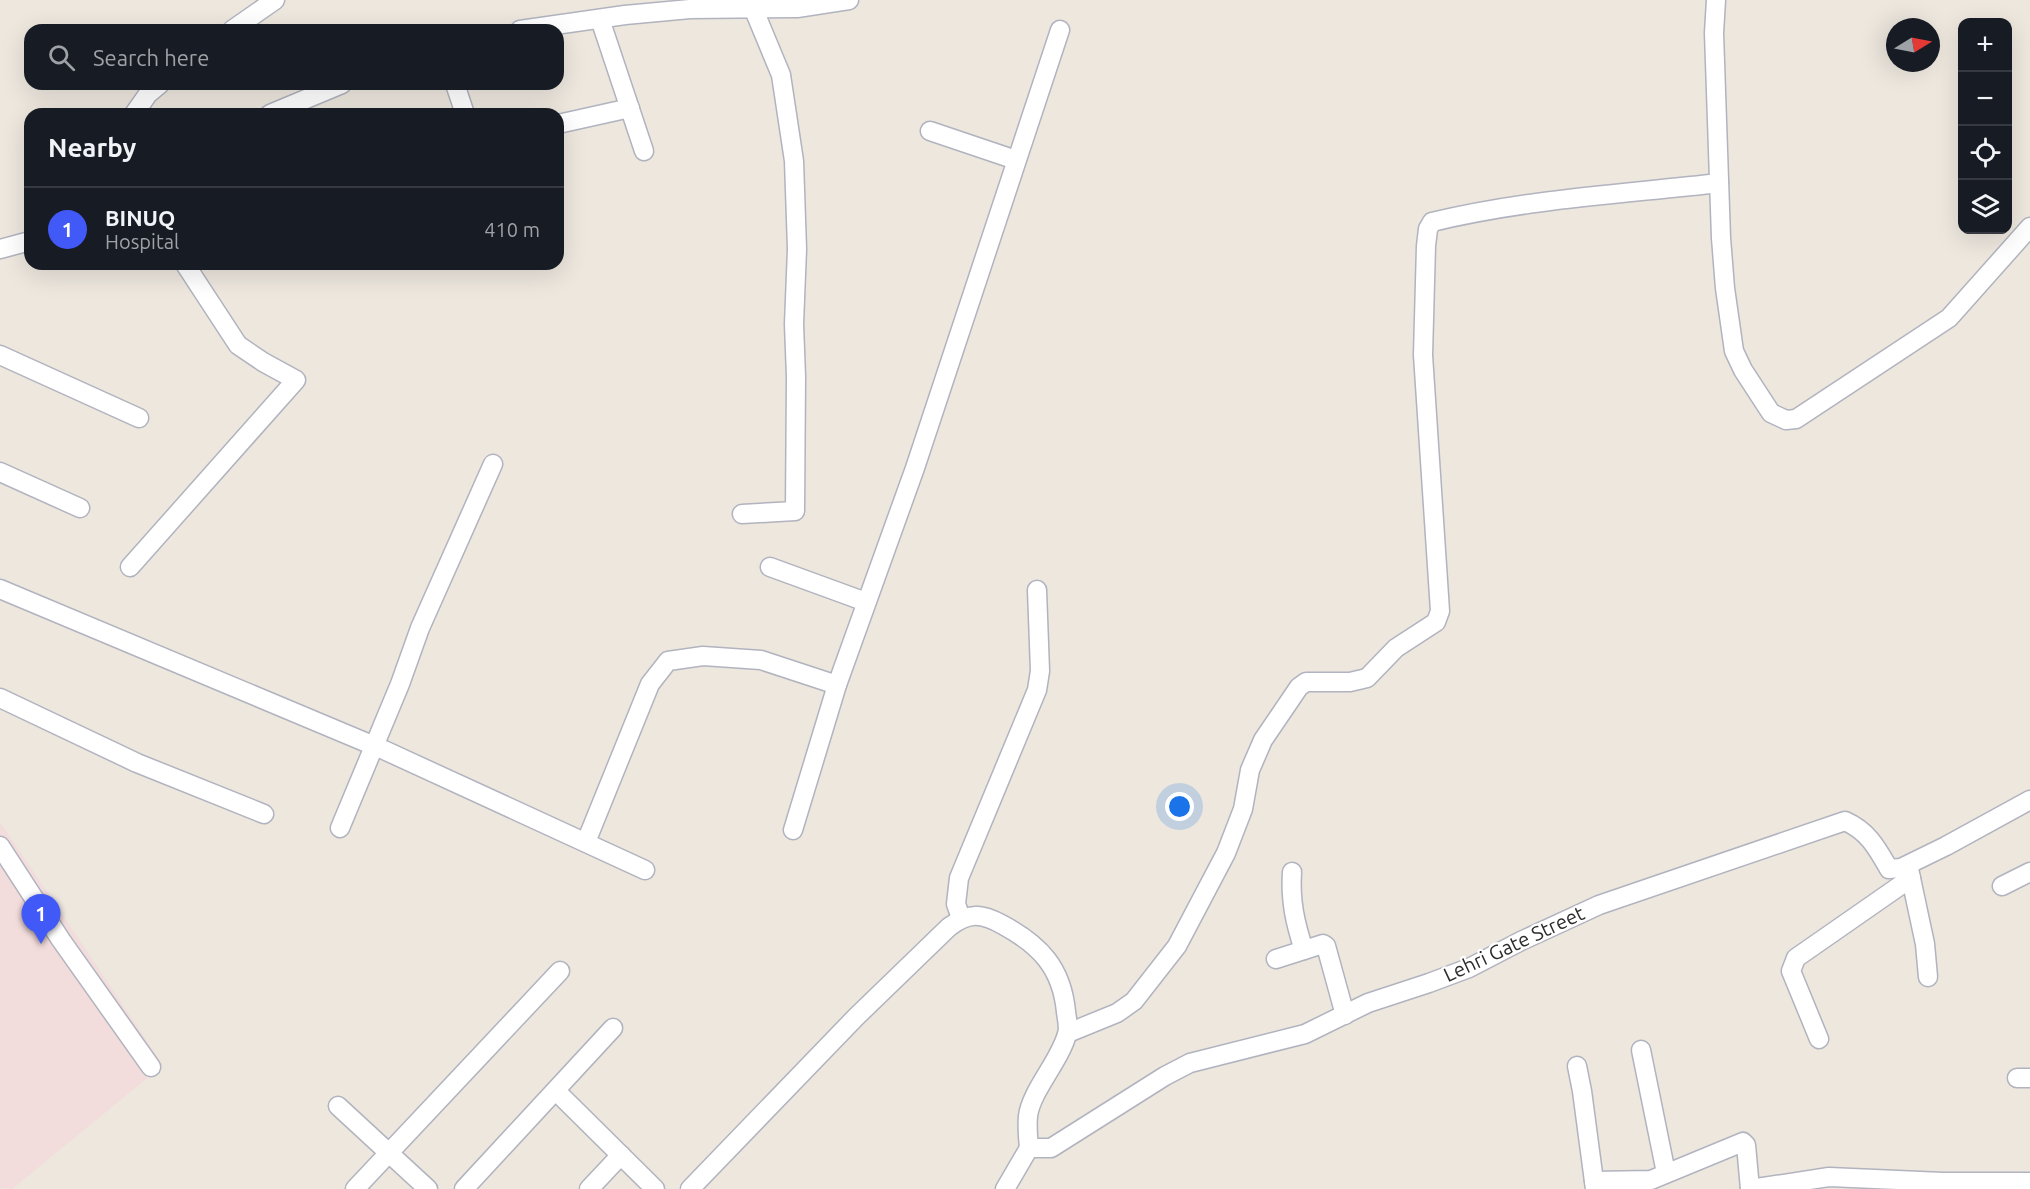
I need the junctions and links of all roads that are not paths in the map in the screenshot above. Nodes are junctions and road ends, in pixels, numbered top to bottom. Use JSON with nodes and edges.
{"nodes":[{"id":1,"x":274,"y":0,"type":"edge"},
{"id":2,"x":849,"y":0,"type":"edge"},
{"id":3,"x":1716,"y":0,"type":"edge"},
{"id":4,"x":691,"y":4,"type":"edge"},
{"id":5,"x":754,"y":10,"type":"junction"},
{"id":6,"x":600,"y":19,"type":"junction"},
{"id":7,"x":240,"y":24,"type":"edge"},
{"id":8,"x":564,"y":24,"type":"edge"},
{"id":9,"x":1060,"y":30,"type":"dead end"},
{"id":10,"x":153,"y":90,"type":"edge"},
{"id":11,"x":328,"y":90,"type":"edge"},
{"id":12,"x":457,"y":90,"type":"edge"},
{"id":13,"x":138,"y":108,"type":"edge"},
{"id":14,"x":284,"y":108,"type":"edge"},
{"id":15,"x":463,"y":108,"type":"edge"},
{"id":16,"x":630,"y":108,"type":"junction"},
{"id":17,"x":564,"y":123,"type":"edge"},
{"id":18,"x":930,"y":130,"type":"dead end"},
{"id":19,"x":644,"y":151,"type":"dead end"},
{"id":20,"x":1016,"y":160,"type":"junction"},
{"id":21,"x":1719,"y":183,"type":"junction"},
{"id":22,"x":2030,"y":227,"type":"edge"},
{"id":23,"x":24,"y":243,"type":"edge"},
{"id":24,"x":0,"y":249,"type":"edge"},
{"id":25,"x":189,"y":270,"type":"edge"},
{"id":26,"x":0,"y":355,"type":"edge"},
{"id":27,"x":139,"y":418,"type":"dead end"},
{"id":28,"x":493,"y":464,"type":"dead end"},
{"id":29,"x":0,"y":472,"type":"edge"},
{"id":30,"x":80,"y":508,"type":"dead end"},
{"id":31,"x":742,"y":514,"type":"dead end"},
{"id":32,"x":130,"y":567,"type":"dead end"},
{"id":33,"x":770,"y":567,"type":"dead end"},
{"id":34,"x":0,"y":589,"type":"edge"},
{"id":35,"x":1037,"y":590,"type":"dead end"},
{"id":36,"x":867,"y":602,"type":"junction"},
{"id":37,"x":837,"y":685,"type":"junction"},
{"id":38,"x":0,"y":698,"type":"edge"},
{"id":39,"x":375,"y":746,"type":"junction"},
{"id":40,"x":2030,"y":800,"type":"edge"},
{"id":41,"x":264,"y":814,"type":"dead end"},
{"id":42,"x":340,"y":828,"type":"dead end"},
{"id":43,"x":793,"y":830,"type":"dead end"},
{"id":44,"x":586,"y":842,"type":"junction"},
{"id":45,"x":1,"y":848,"type":"edge"},
{"id":46,"x":645,"y":870,"type":"dead end"},
{"id":47,"x":1910,"y":871,"type":"junction"},
{"id":48,"x":1292,"y":872,"type":"dead end"},
{"id":49,"x":2030,"y":872,"type":"edge"},
{"id":50,"x":2002,"y":886,"type":"dead end"},
{"id":51,"x":961,"y":918,"type":"junction"},
{"id":52,"x":1304,"y":950,"type":"junction"},
{"id":53,"x":1276,"y":959,"type":"dead end"},
{"id":54,"x":560,"y":971,"type":"dead end"},
{"id":55,"x":1928,"y":977,"type":"dead end"},
{"id":56,"x":1345,"y":1015,"type":"junction"},
{"id":57,"x":614,"y":1028,"type":"dead end"},
{"id":58,"x":1068,"y":1032,"type":"junction"},
{"id":59,"x":1819,"y":1039,"type":"dead end"},
{"id":60,"x":1641,"y":1050,"type":"dead end"},
{"id":61,"x":1577,"y":1066,"type":"dead end"},
{"id":62,"x":151,"y":1067,"type":"dead end"},
{"id":63,"x":556,"y":1091,"type":"junction"},
{"id":64,"x":338,"y":1106,"type":"dead end"},
{"id":65,"x":1029,"y":1148,"type":"junction"},
{"id":66,"x":388,"y":1152,"type":"junction"},
{"id":67,"x":621,"y":1155,"type":"junction"},
{"id":68,"x":1666,"y":1173,"type":"junction"},
{"id":69,"x":2030,"y":1182,"type":"edge"},
{"id":70,"x":1594,"y":1185,"type":"edge"},
{"id":71,"x":355,"y":1189,"type":"edge"},
{"id":72,"x":428,"y":1189,"type":"edge"},
{"id":73,"x":464,"y":1189,"type":"edge"},
{"id":74,"x":589,"y":1189,"type":"edge"},
{"id":75,"x":655,"y":1189,"type":"edge"},
{"id":76,"x":690,"y":1189,"type":"edge"},
{"id":77,"x":1005,"y":1189,"type":"edge"},
{"id":78,"x":1750,"y":1189,"type":"edge"}],
"edges":[{"from":1,"to":7,"type":"street"},
{"from":2,"to":5,"type":"street"},
{"from":3,"to":21,"type":"street"},
{"from":4,"to":5,"type":"street"},
{"from":4,"to":6,"type":"street"},
{"from":5,"to":31,"type":"street"},
{"from":6,"to":8,"type":"street"},
{"from":6,"to":16,"type":"street"},
{"from":9,"to":20,"type":"street"},
{"from":10,"to":13,"type":"street"},
{"from":11,"to":14,"type":"street"},
{"from":12,"to":15,"type":"street"},
{"from":16,"to":17,"type":"street"},
{"from":16,"to":19,"type":"street"},
{"from":18,"to":20,"type":"street"},
{"from":20,"to":36,"type":"street"},
{"from":21,"to":22,"type":"street"},
{"from":21,"to":58,"type":"street"},
{"from":23,"to":24,"type":"street"},
{"from":25,"to":32,"type":"street"},
{"from":26,"to":27,"type":"street"},
{"from":28,"to":39,"type":"street"},
{"from":29,"to":30,"type":"street"},
{"from":33,"to":36,"type":"street"},
{"from":34,"to":39,"type":"street"},
{"from":35,"to":51,"type":"street"},
{"from":36,"to":37,"type":"street"},
{"from":37,"to":43,"type":"street"},
{"from":37,"to":44,"type":"street"},
{"from":38,"to":41,"type":"street"},
{"from":39,"to":42,"type":"street"},
{"from":39,"to":44,"type":"street"},
{"from":40,"to":47,"type":"street"},
{"from":44,"to":46,"type":"street"},
{"from":45,"to":62,"type":"street"},
{"from":47,"to":55,"type":"street"},
{"from":47,"to":56,"type":"street","name":"Lehri Gate Street"},
{"from":47,"to":59,"type":"street"},
{"from":48,"to":52,"type":"street"},
{"from":49,"to":50,"type":"street"},
{"from":51,"to":58,"type":"street"},
{"from":51,"to":76,"type":"street"},
{"from":52,"to":53,"type":"street"},
{"from":52,"to":56,"type":"street"},
{"from":54,"to":66,"type":"street"},
{"from":56,"to":65,"type":"street","name":"Lehri Gate Street"},
{"from":57,"to":63,"type":"street"},
{"from":58,"to":65,"type":"street"},
{"from":60,"to":68,"type":"street"},
{"from":61,"to":70,"type":"street"},
{"from":63,"to":67,"type":"street"},
{"from":63,"to":73,"type":"street"},
{"from":64,"to":66,"type":"street"},
{"from":65,"to":77,"type":"street"},
{"from":66,"to":71,"type":"street"},
{"from":66,"to":72,"type":"street"},
{"from":67,"to":74,"type":"street"},
{"from":67,"to":75,"type":"street"},
{"from":68,"to":70,"type":"street"},
{"from":68,"to":78,"type":"street"},
{"from":69,"to":78,"type":"street"}]}
